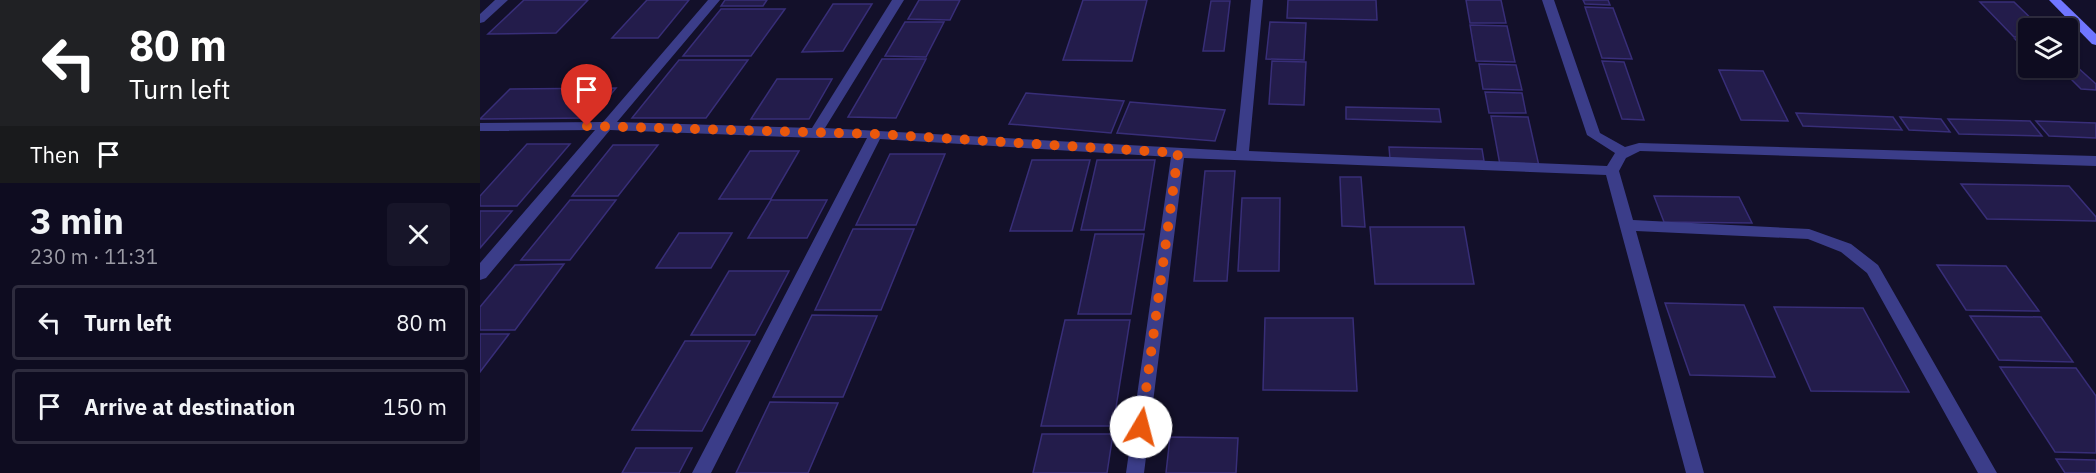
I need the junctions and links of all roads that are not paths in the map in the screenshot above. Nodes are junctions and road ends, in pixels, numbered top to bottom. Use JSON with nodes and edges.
{"nodes":[{"id":1,"x":502,"y":0,"type":"edge"},
{"id":2,"x":714,"y":0,"type":"edge"},
{"id":3,"x":898,"y":0,"type":"edge"},
{"id":4,"x":1257,"y":0,"type":"edge"},
{"id":5,"x":1548,"y":0,"type":"edge"},
{"id":6,"x":2055,"y":0,"type":"edge"},
{"id":7,"x":480,"y":20,"type":"edge"},
{"id":8,"x":2096,"y":41,"type":"edge"},
{"id":9,"x":609,"y":126,"type":"junction"},
{"id":10,"x":480,"y":127,"type":"edge"},
{"id":11,"x":815,"y":134,"type":"junction"},
{"id":12,"x":876,"y":134,"type":"junction"},
{"id":13,"x":1623,"y":152,"type":"junction"},
{"id":14,"x":1178,"y":153,"type":"junction"},
{"id":15,"x":1242,"y":155,"type":"junction"},
{"id":16,"x":2096,"y":161,"type":"edge"},
{"id":17,"x":1612,"y":171,"type":"junction"},
{"id":18,"x":1628,"y":225,"type":"junction"},
{"id":19,"x":480,"y":274,"type":"edge"},
{"id":20,"x":701,"y":473,"type":"edge"},
{"id":21,"x":1135,"y":473,"type":"edge"},
{"id":22,"x":1695,"y":473,"type":"edge"},
{"id":23,"x":1988,"y":473,"type":"edge"}],
"edges":[{"from":1,"to":7,"type":"street"},
{"from":2,"to":9,"type":"street"},
{"from":3,"to":11,"type":"street"},
{"from":4,"to":15,"type":"street"},
{"from":5,"to":13,"type":"street"},
{"from":6,"to":8,"type":"main road"},
{"from":9,"to":10,"type":"street"},
{"from":9,"to":11,"type":"street"},
{"from":9,"to":19,"type":"street"},
{"from":11,"to":12,"type":"street"},
{"from":12,"to":14,"type":"street"},
{"from":12,"to":20,"type":"street"},
{"from":13,"to":16,"type":"street"},
{"from":13,"to":17,"type":"street"},
{"from":14,"to":15,"type":"street"},
{"from":14,"to":21,"type":"street"},
{"from":15,"to":17,"type":"street"},
{"from":17,"to":18,"type":"street"},
{"from":18,"to":22,"type":"street"},
{"from":18,"to":23,"type":"street"}]}
